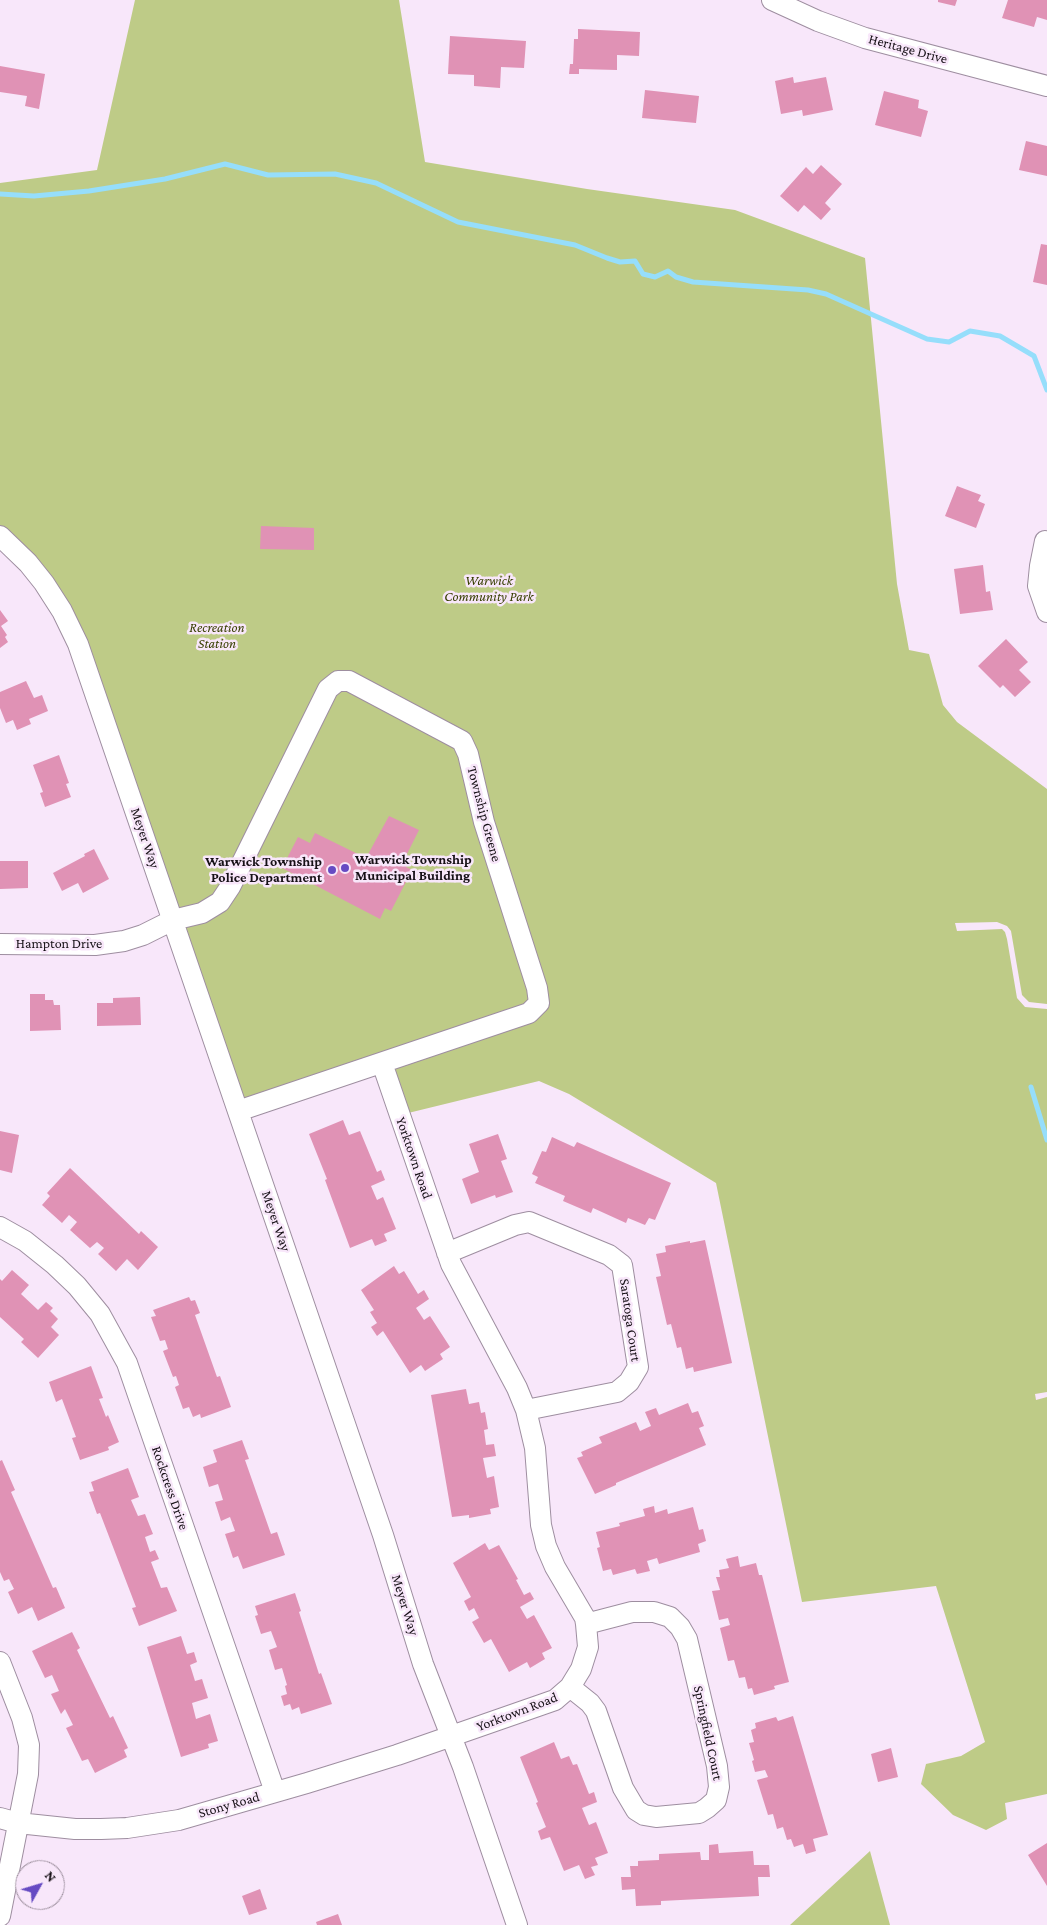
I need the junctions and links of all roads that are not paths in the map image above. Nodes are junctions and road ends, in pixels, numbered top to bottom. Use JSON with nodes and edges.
{"nodes":[{"id":1,"x":772,"y":0,"type":"edge"},
{"id":2,"x":1047,"y":86,"type":"edge"},
{"id":3,"x":0,"y":536,"type":"edge"},
{"id":4,"x":1045,"y":541,"type":"dead end"},
{"id":5,"x":1047,"y":612,"type":"edge"},
{"id":6,"x":173,"y":920,"type":"junction"},
{"id":7,"x":0,"y":944,"type":"edge"},
{"id":8,"x":382,"y":1063,"type":"junction"},
{"id":9,"x":238,"y":1111,"type":"junction"},
{"id":10,"x":0,"y":1227,"type":"edge"},
{"id":11,"x":449,"y":1258,"type":"junction"},
{"id":12,"x":526,"y":1410,"type":"junction"},
{"id":13,"x":586,"y":1624,"type":"junction"},
{"id":14,"x":0,"y":1662,"type":"edge"},
{"id":15,"x":570,"y":1687,"type":"junction"},
{"id":16,"x":451,"y":1736,"type":"junction"},
{"id":17,"x":275,"y":1792,"type":"junction"},
{"id":18,"x":9,"y":1820,"type":"edge"},
{"id":19,"x":0,"y":1916,"type":"edge"},
{"id":20,"x":517,"y":1925,"type":"edge"}],
"edges":[{"from":1,"to":2,"type":"street","name":"Heritage Drive"},
{"from":3,"to":6,"type":"street","name":"Meyer Way"},
{"from":4,"to":5,"type":"street"},
{"from":6,"to":7,"type":"street","name":"Hampton Drive"},
{"from":6,"to":8,"type":"street","name":"Township Greene"},
{"from":6,"to":9,"type":"street","name":"Meyer Way"},
{"from":8,"to":9,"type":"street","name":"Township Greene"},
{"from":8,"to":11,"type":"street","name":"Yorktown Road"},
{"from":9,"to":16,"type":"street","name":"Meyer Way"},
{"from":10,"to":17,"type":"street","name":"Rockcress Drive"},
{"from":11,"to":12,"type":"street","name":"Yorktown Road"},
{"from":11,"to":12,"type":"street","name":"Saratoga Court"},
{"from":12,"to":13,"type":"street"},
{"from":13,"to":15,"type":"street","name":"Yorktown Road"},
{"from":13,"to":15,"type":"street","name":"Springfield Court"},
{"from":14,"to":18,"type":"street"},
{"from":15,"to":16,"type":"street","name":"Yorktown Road"},
{"from":16,"to":17,"type":"street","name":"Stony Road"},
{"from":16,"to":20,"type":"street","name":"Meyer Way"},
{"from":17,"to":18,"type":"street","name":"Stony Road"},
{"from":18,"to":19,"type":"street"}]}
